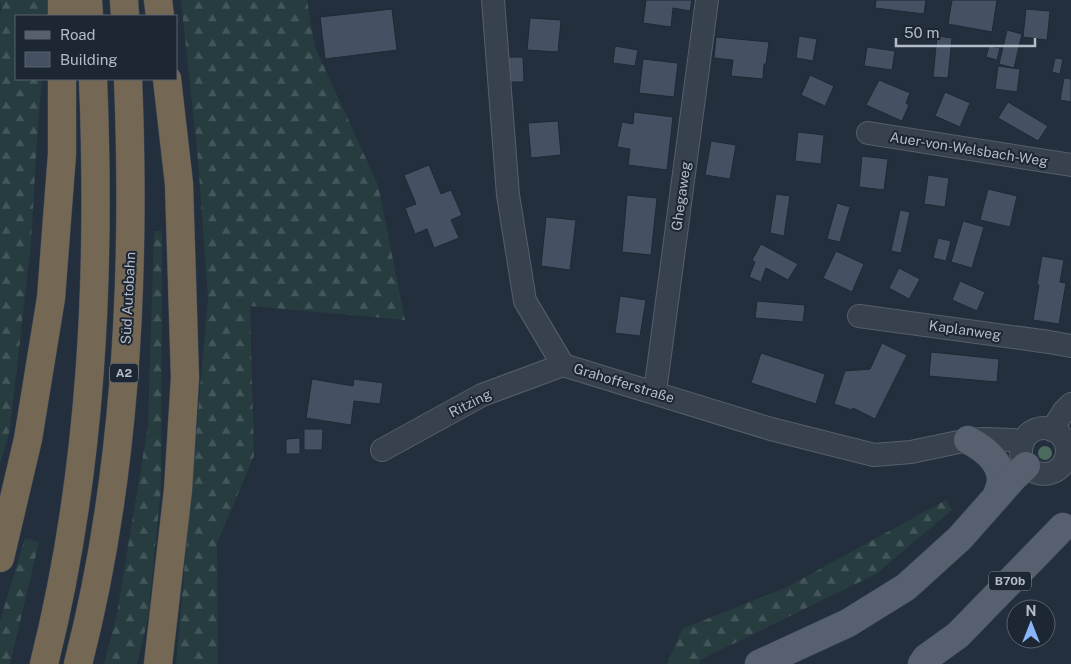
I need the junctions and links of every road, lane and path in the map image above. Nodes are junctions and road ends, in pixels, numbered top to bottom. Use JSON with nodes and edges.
{"nodes":[{"id":1,"x":62,"y":0,"type":"edge"},
{"id":2,"x":88,"y":0,"type":"edge"},
{"id":3,"x":124,"y":0,"type":"edge"},
{"id":4,"x":158,"y":0,"type":"edge"},
{"id":5,"x":493,"y":0,"type":"edge"},
{"id":6,"x":706,"y":0,"type":"edge"},
{"id":7,"x":62,"y":15,"type":"edge"},
{"id":8,"x":89,"y":15,"type":"edge"},
{"id":9,"x":125,"y":15,"type":"edge"},
{"id":10,"x":160,"y":15,"type":"edge"},
{"id":11,"x":62,"y":80,"type":"edge"},
{"id":12,"x":93,"y":80,"type":"edge"},
{"id":13,"x":128,"y":80,"type":"edge"},
{"id":14,"x":167,"y":80,"type":"edge"},
{"id":15,"x":868,"y":134,"type":"dead end"},
{"id":16,"x":1071,"y":164,"type":"edge"},
{"id":17,"x":858,"y":316,"type":"dead end"},
{"id":18,"x":1071,"y":346,"type":"edge"},
{"id":19,"x":563,"y":365,"type":"junction"},
{"id":20,"x":655,"y":392,"type":"junction"},
{"id":21,"x":1071,"y":404,"type":"edge"},
{"id":22,"x":1052,"y":430,"type":"junction"},
{"id":23,"x":968,"y":440,"type":"junction"},
{"id":24,"x":382,"y":450,"type":"dead end"},
{"id":25,"x":1024,"y":456,"type":"junction"},
{"id":26,"x":1067,"y":468,"type":"edge"},
{"id":27,"x":997,"y":496,"type":"junction"},
{"id":28,"x":1062,"y":527,"type":"dead end"},
{"id":29,"x":0,"y":558,"type":"edge"},
{"id":30,"x":958,"y":635,"type":"junction"},
{"id":31,"x":44,"y":664,"type":"edge"},
{"id":32,"x":78,"y":664,"type":"edge"},
{"id":33,"x":158,"y":664,"type":"edge"},
{"id":34,"x":759,"y":664,"type":"edge"},
{"id":35,"x":922,"y":664,"type":"edge"},
{"id":36,"x":943,"y":664,"type":"edge"}],
"edges":[{"from":1,"to":7,"type":"highway"},
{"from":2,"to":8,"type":"highway"},
{"from":3,"to":9,"type":"highway"},
{"from":4,"to":10,"type":"highway"},
{"from":5,"to":19,"type":"street","name":"Grahofferstraße"},
{"from":6,"to":20,"type":"street","name":"Ghegaweg"},
{"from":11,"to":29,"type":"highway"},
{"from":12,"to":31,"type":"highway","number":"A2"},
{"from":13,"to":32,"type":"highway","name":"Süd Autobahn","number":"A2"},
{"from":14,"to":33,"type":"highway"},
{"from":15,"to":16,"type":"street","name":"Auer-von-Welsbach-Weg"},
{"from":17,"to":18,"type":"street","name":"Kaplanweg"},
{"from":19,"to":20,"type":"street","name":"Grahofferstraße"},
{"from":19,"to":24,"type":"street","name":"Ritzing"},
{"from":20,"to":23,"type":"street","name":"Grahofferstraße"},
{"from":21,"to":22,"type":"street"},
{"from":22,"to":25,"type":"street"},
{"from":22,"to":26,"type":"street"},
{"from":23,"to":25,"type":"street","name":"Grahofferstraße"},
{"from":23,"to":27,"type":"main road"},
{"from":25,"to":26,"type":"street"},
{"from":25,"to":27,"type":"main road"},
{"from":27,"to":34,"type":"main road"},
{"from":28,"to":30,"type":"main road","number":"B70b"},
{"from":30,"to":35,"type":"main road","number":"B70b"},
{"from":30,"to":36,"type":"main road","number":"B70b"}]}
